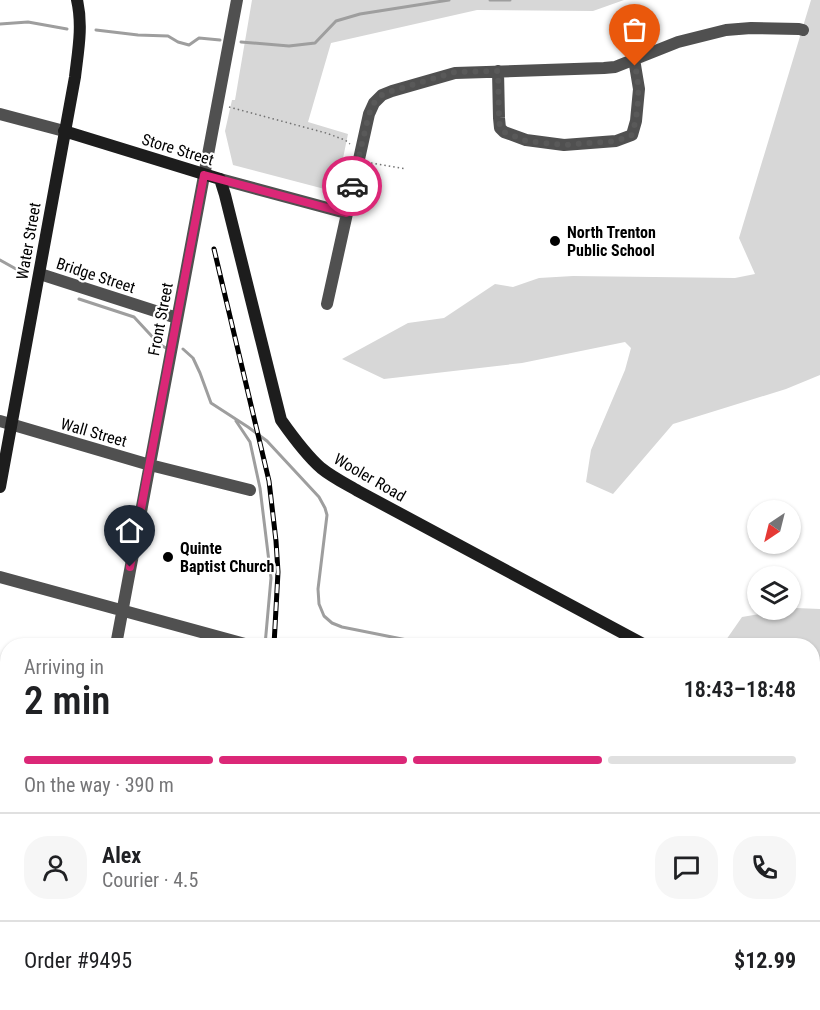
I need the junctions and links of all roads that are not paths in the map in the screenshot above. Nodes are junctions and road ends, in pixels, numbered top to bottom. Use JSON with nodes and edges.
{"nodes":[{"id":1,"x":77,"y":0,"type":"edge"},
{"id":2,"x":237,"y":0,"type":"edge"},
{"id":3,"x":803,"y":30,"type":"dead end"},
{"id":4,"x":634,"y":59,"type":"junction"},
{"id":5,"x":498,"y":71,"type":"junction"},
{"id":6,"x":0,"y":114,"type":"edge"},
{"id":7,"x":64,"y":131,"type":"junction"},
{"id":8,"x":204,"y":175,"type":"junction"},
{"id":9,"x":220,"y":179,"type":"junction"},
{"id":10,"x":346,"y":213,"type":"junction"},
{"id":11,"x":40,"y":274,"type":"junction"},
{"id":12,"x":327,"y":304,"type":"dead end"},
{"id":13,"x":177,"y":318,"type":"junction"},
{"id":14,"x":6,"y":423,"type":"edge"},
{"id":15,"x":150,"y":465,"type":"junction"},
{"id":16,"x":0,"y":487,"type":"edge"},
{"id":17,"x":250,"y":490,"type":"dead end"},
{"id":18,"x":0,"y":577,"type":"edge"},
{"id":19,"x":123,"y":611,"type":"junction"},
{"id":20,"x":117,"y":638,"type":"edge"},
{"id":21,"x":223,"y":638,"type":"edge"},
{"id":22,"x":632,"y":638,"type":"edge"}],
"edges":[{"from":1,"to":7,"type":"street","name":"Water Street"},
{"from":2,"to":8,"type":"street","name":"Front Street"},
{"from":3,"to":4,"type":"street"},
{"from":4,"to":5,"type":"street"},
{"from":4,"to":5,"type":"street"},
{"from":5,"to":10,"type":"street"},
{"from":6,"to":7,"type":"street","name":"Store Street"},
{"from":7,"to":8,"type":"street","name":"Store Street"},
{"from":7,"to":11,"type":"street","name":"Water Street"},
{"from":8,"to":9,"type":"street","name":"Store Street"},
{"from":8,"to":13,"type":"street","name":"Front Street"},
{"from":9,"to":10,"type":"street","name":"Store Street"},
{"from":9,"to":22,"type":"street","name":"Wooler Road"},
{"from":10,"to":12,"type":"street"},
{"from":11,"to":13,"type":"street","name":"Bridge Street"},
{"from":11,"to":14,"type":"street","name":"Water Street"},
{"from":13,"to":15,"type":"street","name":"Front Street"},
{"from":14,"to":15,"type":"street","name":"Wall Street"},
{"from":14,"to":16,"type":"street","name":"Water Street"},
{"from":15,"to":17,"type":"street","name":"Wall Street"},
{"from":15,"to":19,"type":"street","name":"Front Street"},
{"from":18,"to":19,"type":"street"},
{"from":19,"to":20,"type":"street","name":"Front Street"},
{"from":19,"to":21,"type":"street"}]}
